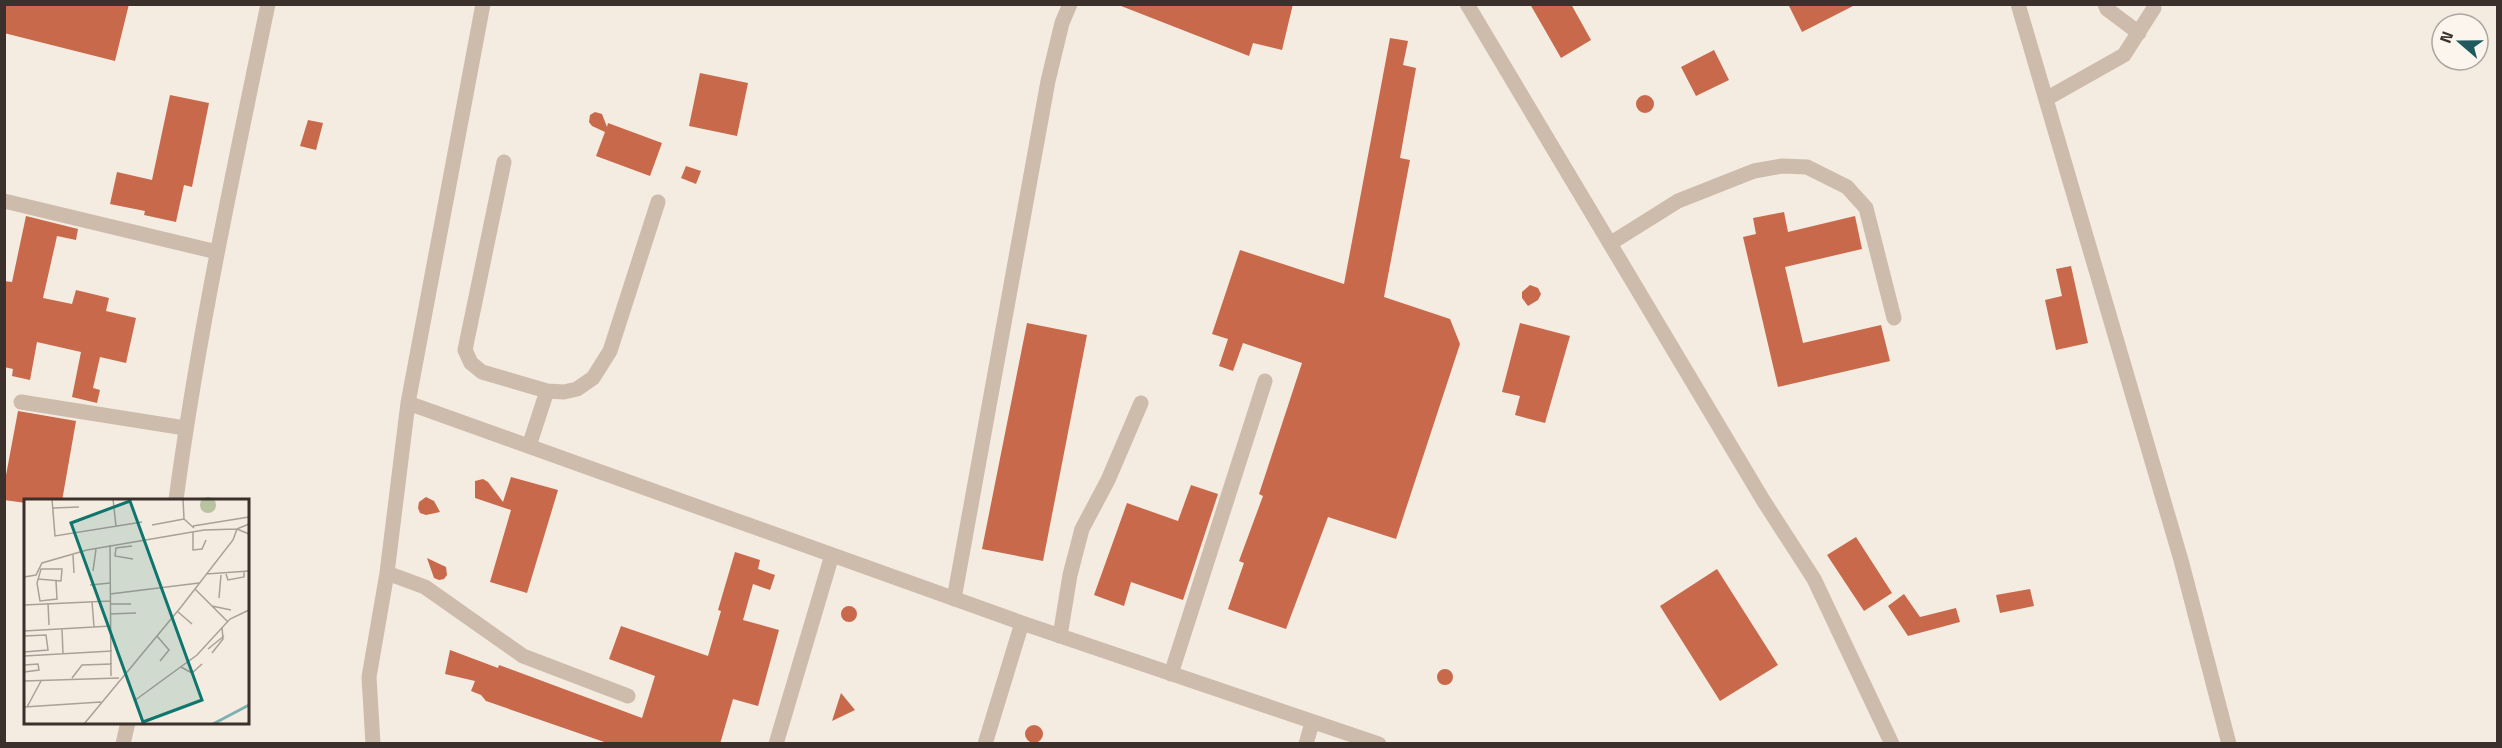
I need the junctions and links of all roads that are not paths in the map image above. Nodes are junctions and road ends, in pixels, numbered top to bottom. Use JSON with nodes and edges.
{"nodes":[{"id":1,"x":268,"y":4,"type":"edge"},
{"id":2,"x":483,"y":4,"type":"edge"},
{"id":3,"x":1070,"y":4,"type":"edge"},
{"id":4,"x":1467,"y":4,"type":"edge"},
{"id":5,"x":2018,"y":4,"type":"edge"},
{"id":6,"x":2105,"y":4,"type":"edge"},
{"id":7,"x":2153,"y":4,"type":"edge"},
{"id":8,"x":2139,"y":33,"type":"junction"},
{"id":9,"x":2046,"y":99,"type":"junction"},
{"id":10,"x":504,"y":162,"type":"dead end"},
{"id":11,"x":4,"y":201,"type":"edge"},
{"id":12,"x":658,"y":202,"type":"dead end"},
{"id":13,"x":1611,"y":243,"type":"junction"},
{"id":14,"x":218,"y":252,"type":"junction"},
{"id":15,"x":1894,"y":318,"type":"dead end"},
{"id":16,"x":1265,"y":381,"type":"dead end"},
{"id":17,"x":547,"y":391,"type":"junction"},
{"id":18,"x":21,"y":402,"type":"dead end"},
{"id":19,"x":408,"y":403,"type":"junction"},
{"id":20,"x":1141,"y":403,"type":"dead end"},
{"id":21,"x":186,"y":428,"type":"junction"},
{"id":22,"x":529,"y":446,"type":"junction"},
{"id":23,"x":176,"y":499,"type":"edge"},
{"id":24,"x":832,"y":555,"type":"junction"},
{"id":25,"x":387,"y":573,"type":"junction"},
{"id":26,"x":954,"y":599,"type":"junction"},
{"id":27,"x":1022,"y":623,"type":"junction"},
{"id":28,"x":1060,"y":636,"type":"junction"},
{"id":29,"x":1171,"y":674,"type":"junction"},
{"id":30,"x":628,"y":696,"type":"dead end"},
{"id":31,"x":1312,"y":723,"type":"junction"},
{"id":32,"x":128,"y":724,"type":"edge"},
{"id":33,"x":123,"y":744,"type":"edge"},
{"id":34,"x":373,"y":744,"type":"edge"},
{"id":35,"x":776,"y":744,"type":"edge"},
{"id":36,"x":985,"y":744,"type":"edge"},
{"id":37,"x":1306,"y":744,"type":"edge"},
{"id":38,"x":1378,"y":744,"type":"edge"},
{"id":39,"x":1892,"y":744,"type":"edge"},
{"id":40,"x":2229,"y":744,"type":"edge"}],
"edges":[{"from":1,"to":14,"type":"street"},
{"from":2,"to":19,"type":"street"},
{"from":3,"to":26,"type":"street"},
{"from":4,"to":13,"type":"street"},
{"from":5,"to":9,"type":"street"},
{"from":6,"to":8,"type":"street"},
{"from":7,"to":8,"type":"street"},
{"from":8,"to":9,"type":"street"},
{"from":9,"to":40,"type":"street"},
{"from":10,"to":17,"type":"street"},
{"from":11,"to":14,"type":"street"},
{"from":12,"to":17,"type":"street"},
{"from":13,"to":15,"type":"street"},
{"from":13,"to":39,"type":"street"},
{"from":14,"to":21,"type":"street"},
{"from":16,"to":29,"type":"street"},
{"from":17,"to":22,"type":"street"},
{"from":18,"to":21,"type":"street"},
{"from":19,"to":22,"type":"street"},
{"from":19,"to":25,"type":"street"},
{"from":20,"to":28,"type":"street"},
{"from":21,"to":23,"type":"street"},
{"from":22,"to":24,"type":"street"},
{"from":24,"to":26,"type":"street"},
{"from":24,"to":35,"type":"street"},
{"from":25,"to":30,"type":"street"},
{"from":25,"to":34,"type":"street"},
{"from":26,"to":27,"type":"street"},
{"from":27,"to":28,"type":"street"},
{"from":27,"to":36,"type":"street"},
{"from":28,"to":29,"type":"street"},
{"from":29,"to":31,"type":"street"},
{"from":31,"to":37,"type":"street"},
{"from":31,"to":38,"type":"street"},
{"from":32,"to":33,"type":"street"}]}
